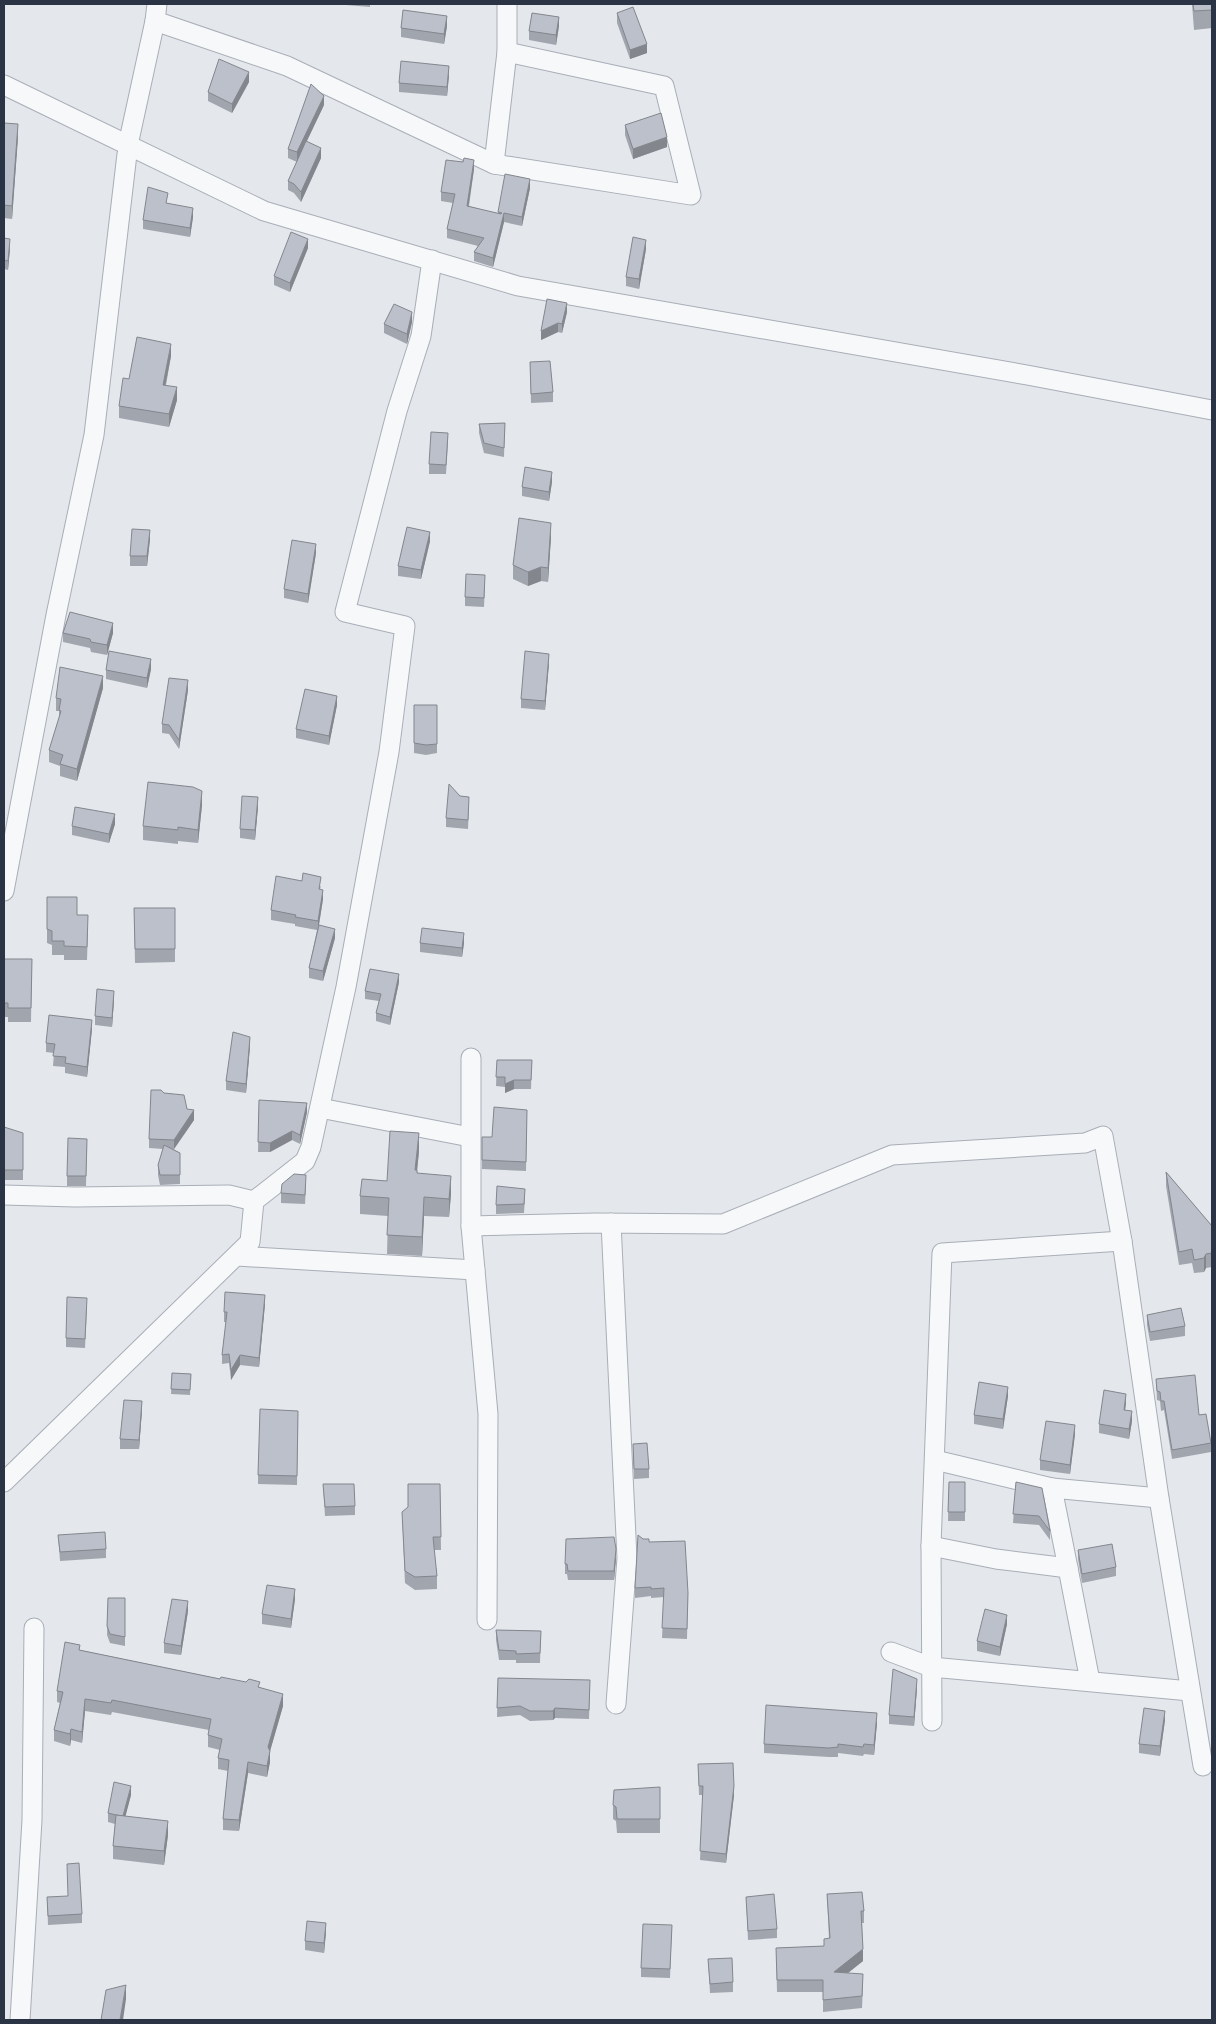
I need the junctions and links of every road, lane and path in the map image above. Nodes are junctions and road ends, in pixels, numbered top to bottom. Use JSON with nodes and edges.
{"nodes":[{"id":1,"x":506,"y":4,"type":"edge"},
{"id":2,"x":156,"y":12,"type":"edge"},
{"id":3,"x":507,"y":52,"type":"junction"},
{"id":4,"x":4,"y":85,"type":"edge"},
{"id":5,"x":128,"y":150,"type":"junction"},
{"id":6,"x":494,"y":164,"type":"junction"},
{"id":7,"x":432,"y":260,"type":"junction"},
{"id":8,"x":1212,"y":410,"type":"edge"},
{"id":9,"x":4,"y":892,"type":"edge"},
{"id":10,"x":471,"y":1058,"type":"dead end"},
{"id":11,"x":320,"y":1108,"type":"junction"},
{"id":12,"x":470,"y":1137,"type":"junction"},
{"id":13,"x":4,"y":1195,"type":"edge"},
{"id":14,"x":254,"y":1201,"type":"junction"},
{"id":15,"x":611,"y":1223,"type":"junction"},
{"id":16,"x":471,"y":1226,"type":"junction"},
{"id":17,"x":1122,"y":1242,"type":"junction"},
{"id":18,"x":237,"y":1256,"type":"junction"},
{"id":19,"x":475,"y":1270,"type":"junction"},
{"id":20,"x":935,"y":1460,"type":"junction"},
{"id":21,"x":4,"y":1482,"type":"edge"},
{"id":22,"x":1052,"y":1488,"type":"junction"},
{"id":23,"x":1159,"y":1498,"type":"junction"},
{"id":24,"x":931,"y":1546,"type":"junction"},
{"id":25,"x":1068,"y":1568,"type":"junction"},
{"id":26,"x":487,"y":1620,"type":"dead end"},
{"id":27,"x":34,"y":1628,"type":"dead end"},
{"id":28,"x":891,"y":1652,"type":"dead end"},
{"id":29,"x":931,"y":1666,"type":"junction"},
{"id":30,"x":1090,"y":1681,"type":"junction"},
{"id":31,"x":1190,"y":1691,"type":"junction"},
{"id":32,"x":616,"y":1704,"type":"dead end"},
{"id":33,"x":932,"y":1721,"type":"dead end"},
{"id":34,"x":1202,"y":1766,"type":"dead end"},
{"id":35,"x":20,"y":2020,"type":"edge"}],
"edges":[{"from":1,"to":3,"type":"street"},
{"from":2,"to":5,"type":"street"},
{"from":2,"to":6,"type":"street"},
{"from":3,"to":6,"type":"street"},
{"from":3,"to":6,"type":"street"},
{"from":4,"to":5,"type":"street"},
{"from":5,"to":7,"type":"street"},
{"from":5,"to":9,"type":"street"},
{"from":7,"to":8,"type":"street"},
{"from":7,"to":11,"type":"street"},
{"from":10,"to":12,"type":"street"},
{"from":11,"to":12,"type":"street"},
{"from":11,"to":14,"type":"street"},
{"from":12,"to":16,"type":"street"},
{"from":13,"to":14,"type":"street"},
{"from":14,"to":18,"type":"street"},
{"from":15,"to":16,"type":"street"},
{"from":15,"to":17,"type":"street"},
{"from":15,"to":32,"type":"street"},
{"from":16,"to":19,"type":"street"},
{"from":17,"to":20,"type":"street"},
{"from":17,"to":23,"type":"street"},
{"from":18,"to":19,"type":"street"},
{"from":18,"to":21,"type":"street"},
{"from":19,"to":26,"type":"street"},
{"from":20,"to":22,"type":"street"},
{"from":20,"to":24,"type":"street"},
{"from":22,"to":23,"type":"street"},
{"from":22,"to":25,"type":"street"},
{"from":23,"to":31,"type":"street"},
{"from":24,"to":25,"type":"street"},
{"from":24,"to":29,"type":"street"},
{"from":25,"to":30,"type":"street"},
{"from":27,"to":35,"type":"street"},
{"from":28,"to":29,"type":"street"},
{"from":29,"to":30,"type":"street"},
{"from":29,"to":33,"type":"street"},
{"from":30,"to":31,"type":"street"},
{"from":31,"to":34,"type":"street"}]}
